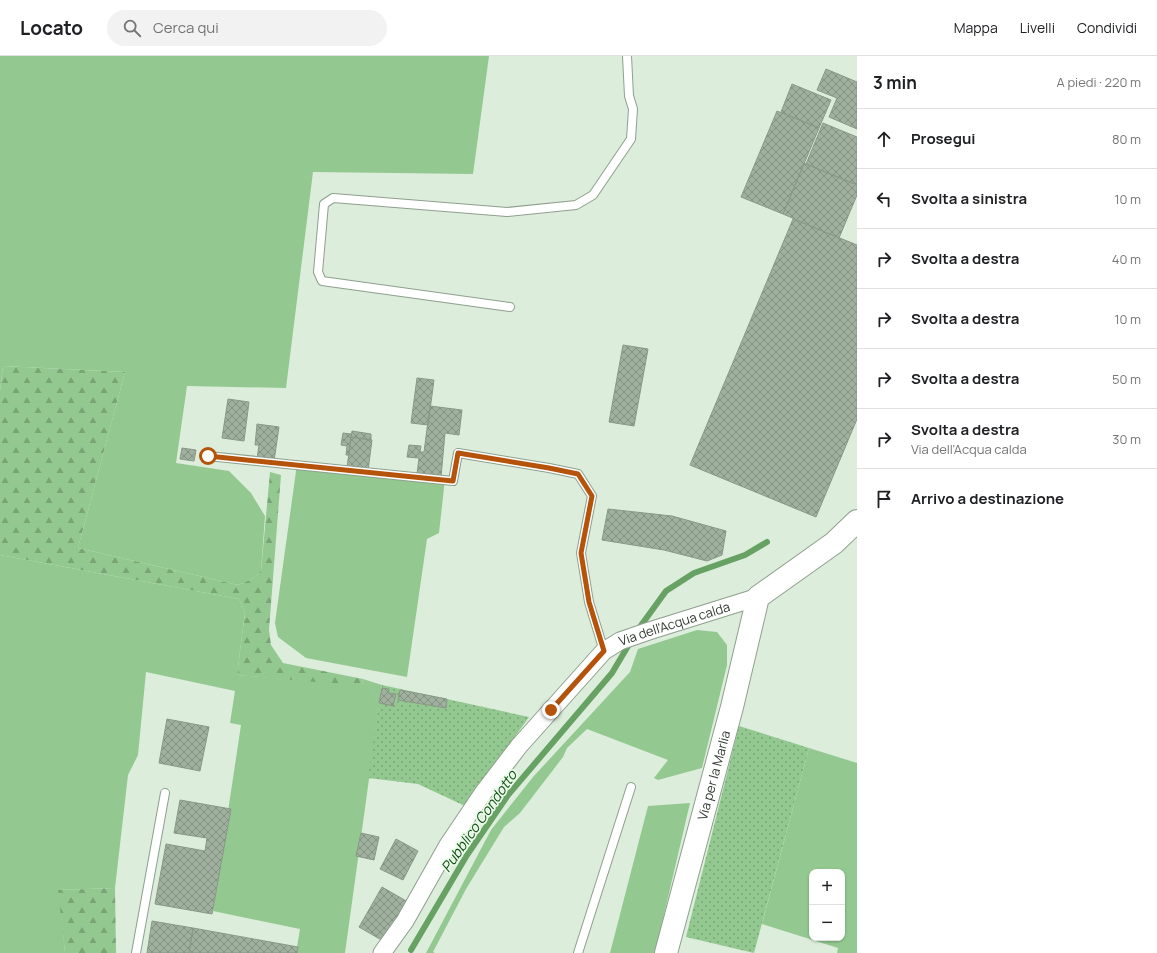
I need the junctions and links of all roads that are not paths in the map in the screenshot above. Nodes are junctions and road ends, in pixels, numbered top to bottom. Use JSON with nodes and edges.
{"nodes":[{"id":1,"x":627,"y":56,"type":"edge"},
{"id":2,"x":510,"y":307,"type":"dead end"},
{"id":3,"x":208,"y":456,"type":"dead end"},
{"id":4,"x":857,"y":521,"type":"edge"},
{"id":5,"x":758,"y":597,"type":"junction"},
{"id":6,"x":604,"y":651,"type":"junction"},
{"id":7,"x":631,"y":787,"type":"dead end"},
{"id":8,"x":165,"y":793,"type":"dead end"},
{"id":9,"x":136,"y":953,"type":"edge"},
{"id":10,"x":382,"y":953,"type":"edge"},
{"id":11,"x":578,"y":953,"type":"edge"},
{"id":12,"x":666,"y":953,"type":"edge"}],
"edges":[{"from":1,"to":2,"type":"lane"},
{"from":3,"to":6,"type":"lane"},
{"from":4,"to":5,"type":"street","name":"Via dell'Acqua calda"},
{"from":5,"to":6,"type":"street","name":"Via dell'Acqua calda"},
{"from":5,"to":12,"type":"street","name":"Via per la Marlia"},
{"from":6,"to":10,"type":"street","name":"Via dell'Acqua calda"},
{"from":7,"to":11,"type":"lane"},
{"from":8,"to":9,"type":"lane"}]}
